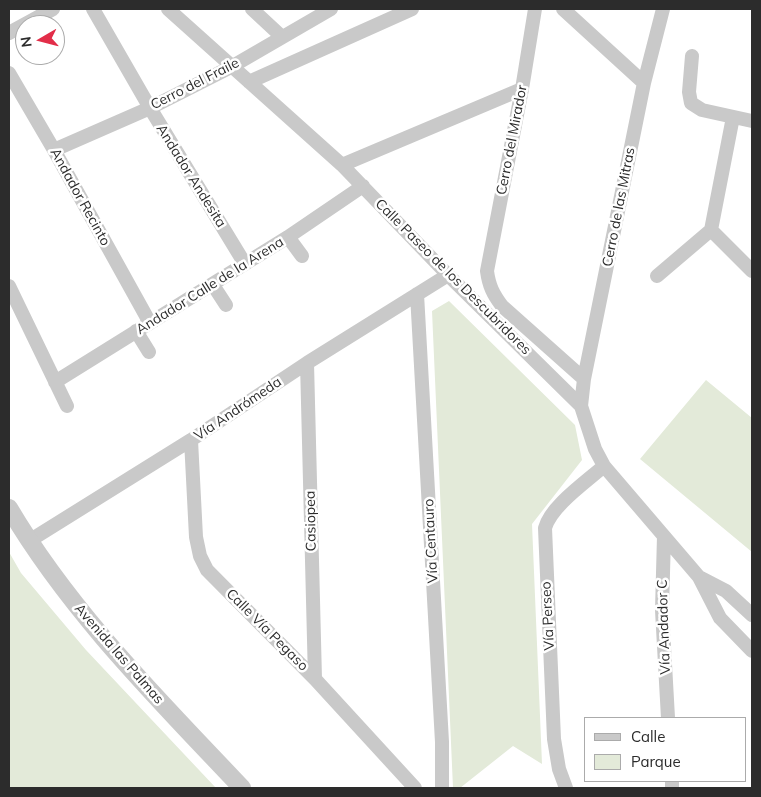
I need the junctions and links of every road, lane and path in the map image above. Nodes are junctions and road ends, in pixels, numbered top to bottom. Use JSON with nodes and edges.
{"nodes":[{"id":1,"x":53,"y":9,"type":"edge"},
{"id":2,"x":93,"y":9,"type":"edge"},
{"id":3,"x":168,"y":9,"type":"edge"},
{"id":4,"x":252,"y":9,"type":"edge"},
{"id":5,"x":330,"y":9,"type":"edge"},
{"id":6,"x":412,"y":9,"type":"edge"},
{"id":7,"x":535,"y":9,"type":"edge"},
{"id":8,"x":563,"y":9,"type":"edge"},
{"id":9,"x":663,"y":9,"type":"edge"},
{"id":10,"x":9,"y":33,"type":"edge"},
{"id":11,"x":281,"y":36,"type":"junction"},
{"id":12,"x":692,"y":56,"type":"dead end"},
{"id":13,"x":231,"y":67,"type":"junction"},
{"id":14,"x":9,"y":73,"type":"edge"},
{"id":15,"x":250,"y":82,"type":"junction"},
{"id":16,"x":644,"y":83,"type":"junction"},
{"id":17,"x":522,"y":89,"type":"junction"},
{"id":18,"x":150,"y":108,"type":"junction"},
{"id":19,"x":733,"y":118,"type":"junction"},
{"id":20,"x":752,"y":122,"type":"edge"},
{"id":21,"x":54,"y":150,"type":"junction"},
{"id":22,"x":342,"y":165,"type":"junction"},
{"id":23,"x":363,"y":186,"type":"junction"},
{"id":24,"x":711,"y":230,"type":"junction"},
{"id":25,"x":288,"y":237,"type":"junction"},
{"id":26,"x":302,"y":256,"type":"dead end"},
{"id":27,"x":246,"y":264,"type":"junction"},
{"id":28,"x":752,"y":271,"type":"edge"},
{"id":29,"x":448,"y":275,"type":"junction"},
{"id":30,"x":657,"y":276,"type":"dead end"},
{"id":31,"x":213,"y":285,"type":"junction"},
{"id":32,"x":9,"y":286,"type":"edge"},
{"id":33,"x":417,"y":294,"type":"junction"},
{"id":34,"x":226,"y":305,"type":"dead end"},
{"id":35,"x":150,"y":323,"type":"junction"},
{"id":36,"x":136,"y":331,"type":"junction"},
{"id":37,"x":149,"y":352,"type":"dead end"},
{"id":38,"x":307,"y":363,"type":"junction"},
{"id":39,"x":584,"y":379,"type":"junction"},
{"id":40,"x":56,"y":382,"type":"junction"},
{"id":41,"x":67,"y":406,"type":"dead end"},
{"id":42,"x":581,"y":406,"type":"junction"},
{"id":43,"x":192,"y":440,"type":"junction"},
{"id":44,"x":604,"y":466,"type":"junction"},
{"id":45,"x":9,"y":508,"type":"edge"},
{"id":46,"x":664,"y":536,"type":"junction"},
{"id":47,"x":28,"y":542,"type":"junction"},
{"id":48,"x":699,"y":577,"type":"junction"},
{"id":49,"x":752,"y":615,"type":"edge"},
{"id":50,"x":752,"y":651,"type":"edge"},
{"id":51,"x":315,"y":678,"type":"junction"},
{"id":52,"x":668,"y":717,"type":"edge"},
{"id":53,"x":242,"y":788,"type":"edge"},
{"id":54,"x":415,"y":788,"type":"edge"},
{"id":55,"x":442,"y":788,"type":"edge"},
{"id":56,"x":566,"y":788,"type":"edge"}],
"edges":[{"from":1,"to":10,"type":"street"},
{"from":2,"to":18,"type":"street","name":"Andador Andesita"},
{"from":3,"to":13,"type":"street","name":"Calle Paseo de los Descubridores"},
{"from":4,"to":11,"type":"street"},
{"from":5,"to":11,"type":"street","name":"Cerro del Fraile"},
{"from":6,"to":15,"type":"street"},
{"from":7,"to":17,"type":"street","name":"Cerro del Mirador"},
{"from":8,"to":16,"type":"street"},
{"from":9,"to":16,"type":"street","name":"Cerro de las Mitras"},
{"from":11,"to":13,"type":"street","name":"Cerro del Fraile"},
{"from":12,"to":19,"type":"street"},
{"from":13,"to":15,"type":"street","name":"Calle Paseo de los Descubridores"},
{"from":13,"to":18,"type":"street","name":"Cerro del Fraile"},
{"from":14,"to":21,"type":"street","name":"Andador Recinto"},
{"from":15,"to":22,"type":"street","name":"Calle Paseo de los Descubridores"},
{"from":16,"to":39,"type":"street","name":"Cerro de las Mitras"},
{"from":17,"to":22,"type":"street"},
{"from":17,"to":39,"type":"street","name":"Cerro del Mirador"},
{"from":18,"to":21,"type":"street","name":"Cerro del Fraile"},
{"from":18,"to":27,"type":"street","name":"Andador Andesita"},
{"from":19,"to":20,"type":"street"},
{"from":19,"to":24,"type":"street"},
{"from":21,"to":35,"type":"street","name":"Andador Recinto"},
{"from":22,"to":23,"type":"street","name":"Calle Paseo de los Descubridores"},
{"from":23,"to":25,"type":"street","name":"Andador Calle de la Arena"},
{"from":23,"to":29,"type":"street","name":"Calle Paseo de los Descubridores"},
{"from":24,"to":28,"type":"street"},
{"from":24,"to":30,"type":"street"},
{"from":25,"to":26,"type":"street"},
{"from":25,"to":27,"type":"street","name":"Andador Calle de la Arena"},
{"from":27,"to":31,"type":"street","name":"Andador Calle de la Arena"},
{"from":29,"to":33,"type":"street","name":"Vía Andrómeda"},
{"from":29,"to":42,"type":"street","name":"Calle Paseo de los Descubridores"},
{"from":31,"to":34,"type":"street"},
{"from":31,"to":35,"type":"street","name":"Andador Calle de la Arena"},
{"from":32,"to":40,"type":"street"},
{"from":33,"to":38,"type":"street","name":"Vía Andrómeda"},
{"from":33,"to":55,"type":"street","name":"Vía Centauro"},
{"from":35,"to":36,"type":"street","name":"Andador Calle de la Arena"},
{"from":36,"to":37,"type":"street"},
{"from":36,"to":40,"type":"street","name":"Andador Calle de la Arena"},
{"from":38,"to":43,"type":"street","name":"Vía Andrómeda"},
{"from":38,"to":51,"type":"street","name":"Casiopea"},
{"from":39,"to":42,"type":"street","name":"Cerro de las Mitras"},
{"from":40,"to":41,"type":"street"},
{"from":42,"to":44,"type":"street","name":"Calle Paseo de los Descubridores"},
{"from":43,"to":47,"type":"street","name":"Vía Andrómeda"},
{"from":43,"to":51,"type":"street","name":"Calle Vía Pegaso"},
{"from":44,"to":46,"type":"street","name":"Calle Paseo de los Descubridores"},
{"from":44,"to":56,"type":"street","name":"Vía Perseo"},
{"from":45,"to":47,"type":"street","name":"Avenida las Palmas"},
{"from":46,"to":48,"type":"street","name":"Calle Paseo de los Descubridores"},
{"from":46,"to":52,"type":"street","name":"Vía Andador C"},
{"from":47,"to":53,"type":"street","name":"Avenida las Palmas"},
{"from":48,"to":49,"type":"street","name":"Calle Paseo de los Descubridores"},
{"from":48,"to":50,"type":"street","name":"Calle Paseo de los Descubridores"},
{"from":51,"to":54,"type":"street","name":"Calle Vía Pegaso"}]}
